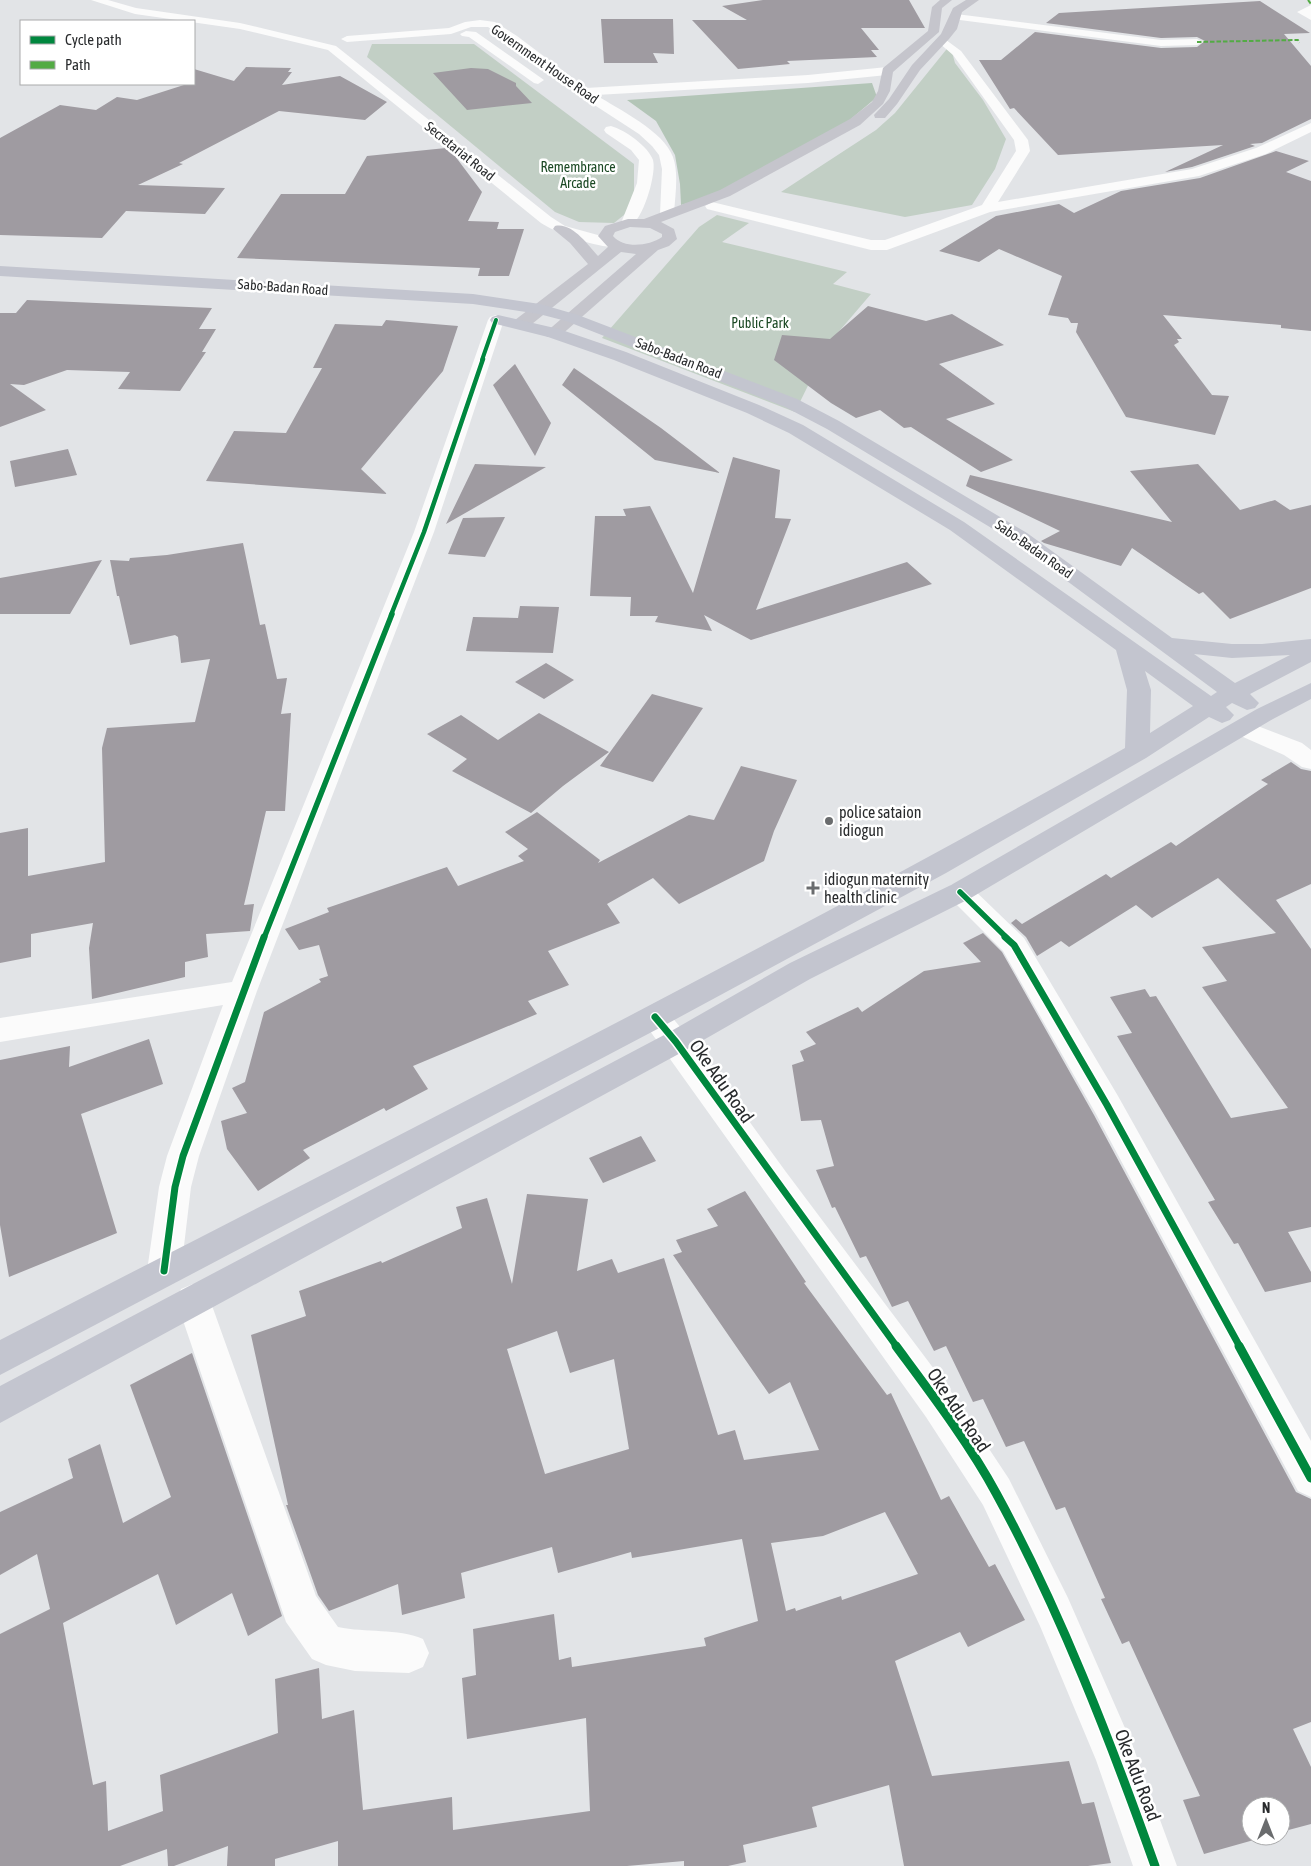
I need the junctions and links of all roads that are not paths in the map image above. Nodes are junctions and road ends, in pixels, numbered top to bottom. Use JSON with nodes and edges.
{"nodes":[{"id":1,"x":96,"y":0,"type":"edge"},
{"id":2,"x":947,"y":0,"type":"edge"},
{"id":3,"x":974,"y":0,"type":"edge"},
{"id":4,"x":1311,"y":8,"type":"edge"},
{"id":5,"x":1311,"y":16,"type":"edge"},
{"id":6,"x":956,"y":17,"type":"junction"},
{"id":7,"x":942,"y":40,"type":"junction"},
{"id":8,"x":1197,"y":42,"type":"dead end"},
{"id":9,"x":344,"y":44,"type":"junction"},
{"id":10,"x":887,"y":71,"type":"junction"},
{"id":11,"x":368,"y":75,"type":"junction"},
{"id":12,"x":552,"y":90,"type":"dead end"},
{"id":13,"x":584,"y":92,"type":"junction"},
{"id":14,"x":600,"y":122,"type":"dead end"},
{"id":15,"x":1311,"y":127,"type":"edge"},
{"id":16,"x":1016,"y":182,"type":"junction"},
{"id":17,"x":1036,"y":200,"type":"junction"},
{"id":18,"x":712,"y":206,"type":"junction"},
{"id":19,"x":987,"y":208,"type":"junction"},
{"id":20,"x":667,"y":214,"type":"junction"},
{"id":21,"x":646,"y":223,"type":"junction"},
{"id":22,"x":622,"y":225,"type":"junction"},
{"id":23,"x":557,"y":226,"type":"junction"},
{"id":24,"x":669,"y":232,"type":"junction"},
{"id":25,"x":614,"y":245,"type":"junction"},
{"id":26,"x":653,"y":247,"type":"junction"},
{"id":27,"x":597,"y":265,"type":"junction"},
{"id":28,"x":0,"y":270,"type":"edge"},
{"id":29,"x":0,"y":284,"type":"edge"},
{"id":30,"x":177,"y":287,"type":"junction"},
{"id":31,"x":540,"y":309,"type":"junction"},
{"id":32,"x":572,"y":318,"type":"junction"},
{"id":33,"x":496,"y":320,"type":"junction"},
{"id":34,"x":521,"y":324,"type":"junction"},
{"id":35,"x":553,"y":333,"type":"junction"},
{"id":36,"x":1129,"y":618,"type":"junction"},
{"id":37,"x":1103,"y":628,"type":"junction"},
{"id":38,"x":1166,"y":644,"type":"junction"},
{"id":39,"x":1126,"y":645,"type":"junction"},
{"id":40,"x":1311,"y":646,"type":"edge"},
{"id":41,"x":1311,"y":653,"type":"edge"},
{"id":42,"x":1311,"y":690,"type":"edge"},
{"id":43,"x":1222,"y":700,"type":"junction"},
{"id":44,"x":1254,"y":721,"type":"junction"},
{"id":45,"x":1137,"y":752,"type":"junction"},
{"id":46,"x":1302,"y":755,"type":"edge"},
{"id":47,"x":960,"y":892,"type":"junction"},
{"id":48,"x":243,"y":991,"type":"junction"},
{"id":49,"x":666,"y":1029,"type":"junction"},
{"id":50,"x":0,"y":1030,"type":"edge"},
{"id":51,"x":164,"y":1271,"type":"junction"},
{"id":52,"x":193,"y":1300,"type":"junction"},
{"id":53,"x":0,"y":1358,"type":"edge"},
{"id":54,"x":0,"y":1405,"type":"edge"},
{"id":55,"x":1311,"y":1478,"type":"edge"},
{"id":56,"x":409,"y":1653,"type":"dead end"},
{"id":57,"x":1155,"y":1866,"type":"edge"}],
"edges":[{"from":1,"to":9,"type":"street","name":"Government House Road"},
{"from":2,"to":10,"type":"main road"},
{"from":3,"to":6,"type":"main road"},
{"from":4,"to":5,"type":"street"},
{"from":6,"to":7,"type":"main road"},
{"from":6,"to":8,"type":"street"},
{"from":7,"to":16,"type":"street"},
{"from":7,"to":18,"type":"main road"},
{"from":9,"to":11,"type":"street","name":"Secretariat Road"},
{"from":9,"to":11,"type":"street","name":"Secretariat Road"},
{"from":9,"to":12,"type":"street","name":"Government House Road"},
{"from":9,"to":13,"type":"street","name":"Government House Road"},
{"from":10,"to":13,"type":"street"},
{"from":10,"to":20,"type":"main road"},
{"from":11,"to":23,"type":"street","name":"Secretariat Road"},
{"from":13,"to":20,"type":"street","name":"Government House Road"},
{"from":14,"to":22,"type":"street","name":"Government House Road"},
{"from":15,"to":17,"type":"street"},
{"from":16,"to":17,"type":"street"},
{"from":16,"to":19,"type":"street"},
{"from":17,"to":19,"type":"street"},
{"from":18,"to":19,"type":"street"},
{"from":18,"to":24,"type":"main road"},
{"from":20,"to":21,"type":"main road"},
{"from":21,"to":22,"type":"main road"},
{"from":21,"to":24,"type":"main road"},
{"from":22,"to":23,"type":"street"},
{"from":22,"to":25,"type":"main road"},
{"from":23,"to":25,"type":"street","name":"Secretariat Road"},
{"from":23,"to":27,"type":"main road"},
{"from":24,"to":26,"type":"main road"},
{"from":25,"to":26,"type":"main road"},
{"from":25,"to":27,"type":"main road"},
{"from":26,"to":32,"type":"main road"},
{"from":27,"to":31,"type":"main road"},
{"from":28,"to":30,"type":"highway","name":"Sabo-Badan Road"},
{"from":29,"to":30,"type":"highway","name":"Sabo-Badan Road"},
{"from":30,"to":31,"type":"highway","name":"Sabo-Badan Road"},
{"from":30,"to":33,"type":"highway","name":"Sabo-Badan Road"},
{"from":31,"to":32,"type":"highway","name":"Sabo-Badan Road"},
{"from":31,"to":34,"type":"main road"},
{"from":32,"to":35,"type":"main road"},
{"from":32,"to":36,"type":"highway","name":"Sabo-Badan Road"},
{"from":33,"to":34,"type":"highway","name":"Sabo-Badan Road"},
{"from":33,"to":48,"type":"street"},
{"from":34,"to":35,"type":"highway","name":"Sabo-Badan Road"},
{"from":35,"to":37,"type":"highway","name":"Sabo-Badan Road"},
{"from":36,"to":37,"type":"highway"},
{"from":36,"to":38,"type":"highway","name":"Sabo-Badan Road"},
{"from":37,"to":39,"type":"highway","name":"Sabo-Badan Road"},
{"from":38,"to":40,"type":"highway"},
{"from":38,"to":43,"type":"highway","name":"Sabo-Badan Road"},
{"from":39,"to":43,"type":"highway","name":"Sabo-Badan Road"},
{"from":39,"to":45,"type":"highway"},
{"from":41,"to":43,"type":"highway"},
{"from":42,"to":44,"type":"highway"},
{"from":43,"to":44,"type":"highway","name":"Sabo-Badan Road"},
{"from":43,"to":44,"type":"highway","name":"Sabo-Badan Road"},
{"from":43,"to":45,"type":"highway"},
{"from":44,"to":46,"type":"street"},
{"from":44,"to":47,"type":"highway"},
{"from":45,"to":49,"type":"highway"},
{"from":47,"to":49,"type":"highway"},
{"from":47,"to":55,"type":"street"},
{"from":48,"to":50,"type":"street"},
{"from":48,"to":51,"type":"street"},
{"from":49,"to":51,"type":"highway"},
{"from":49,"to":52,"type":"highway"},
{"from":49,"to":57,"type":"street","name":"Oke Adu Road"},
{"from":51,"to":53,"type":"highway"},
{"from":52,"to":54,"type":"highway"},
{"from":52,"to":56,"type":"street"}]}
